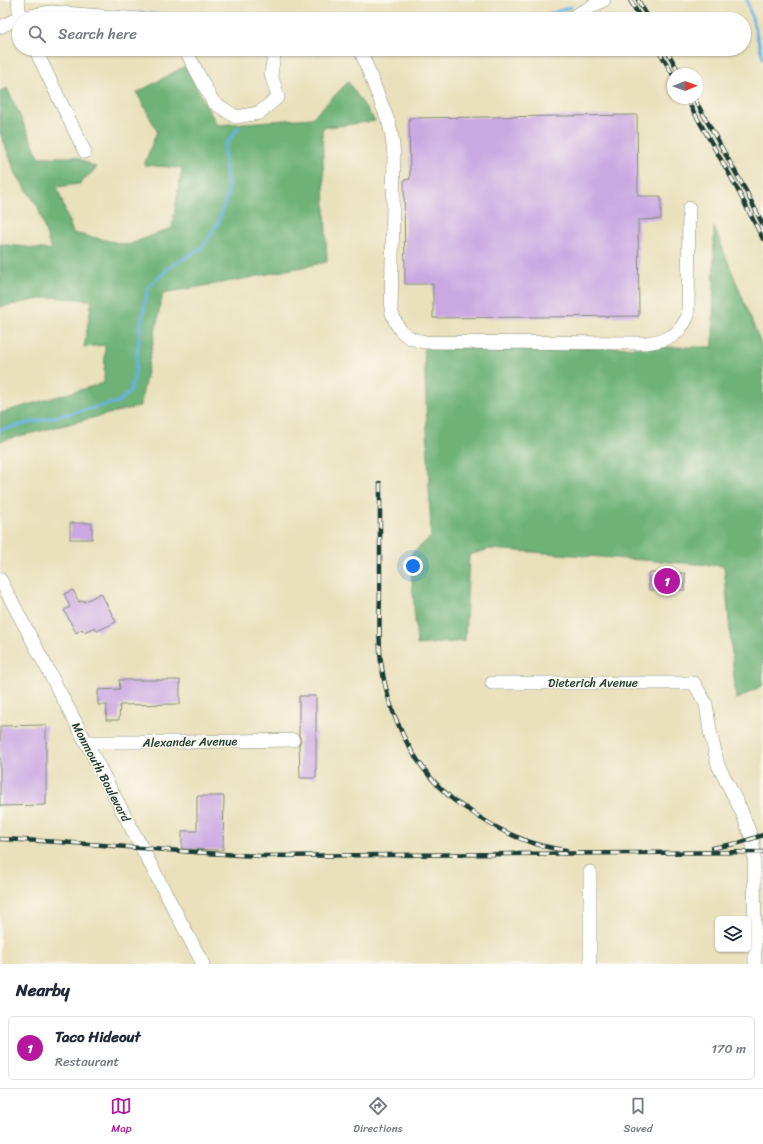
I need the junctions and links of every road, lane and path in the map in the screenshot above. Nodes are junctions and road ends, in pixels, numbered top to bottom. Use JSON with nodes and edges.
{"nodes":[{"id":1,"x":18,"y":0,"type":"edge"},
{"id":2,"x":604,"y":0,"type":"edge"},
{"id":3,"x":19,"y":12,"type":"edge"},
{"id":4,"x":582,"y":12,"type":"edge"},
{"id":5,"x":12,"y":23,"type":"edge"},
{"id":6,"x":0,"y":28,"type":"edge"},
{"id":7,"x":38,"y":56,"type":"edge"},
{"id":8,"x":189,"y":56,"type":"edge"},
{"id":9,"x":274,"y":56,"type":"edge"},
{"id":10,"x":363,"y":56,"type":"edge"},
{"id":11,"x":85,"y":152,"type":"dead end"},
{"id":12,"x":689,"y":208,"type":"dead end"},
{"id":13,"x":0,"y":579,"type":"edge"},
{"id":14,"x":492,"y":683,"type":"dead end"},
{"id":15,"x":293,"y":740,"type":"dead end"},
{"id":16,"x":86,"y":742,"type":"junction"},
{"id":17,"x":590,"y":872,"type":"dead end"},
{"id":18,"x":203,"y":964,"type":"edge"},
{"id":19,"x":590,"y":964,"type":"edge"},
{"id":20,"x":755,"y":964,"type":"edge"}],
"edges":[{"from":1,"to":3,"type":"street"},
{"from":2,"to":4,"type":"street"},
{"from":5,"to":6,"type":"street"},
{"from":7,"to":11,"type":"street"},
{"from":8,"to":9,"type":"street"},
{"from":10,"to":12,"type":"street"},
{"from":13,"to":16,"type":"street","name":"Monmouth Boulevard"},
{"from":14,"to":20,"type":"street","name":"Dieterich Avenue"},
{"from":15,"to":16,"type":"street","name":"Alexander Avenue"},
{"from":16,"to":18,"type":"street","name":"Monmouth Boulevard"},
{"from":17,"to":19,"type":"street"}]}
